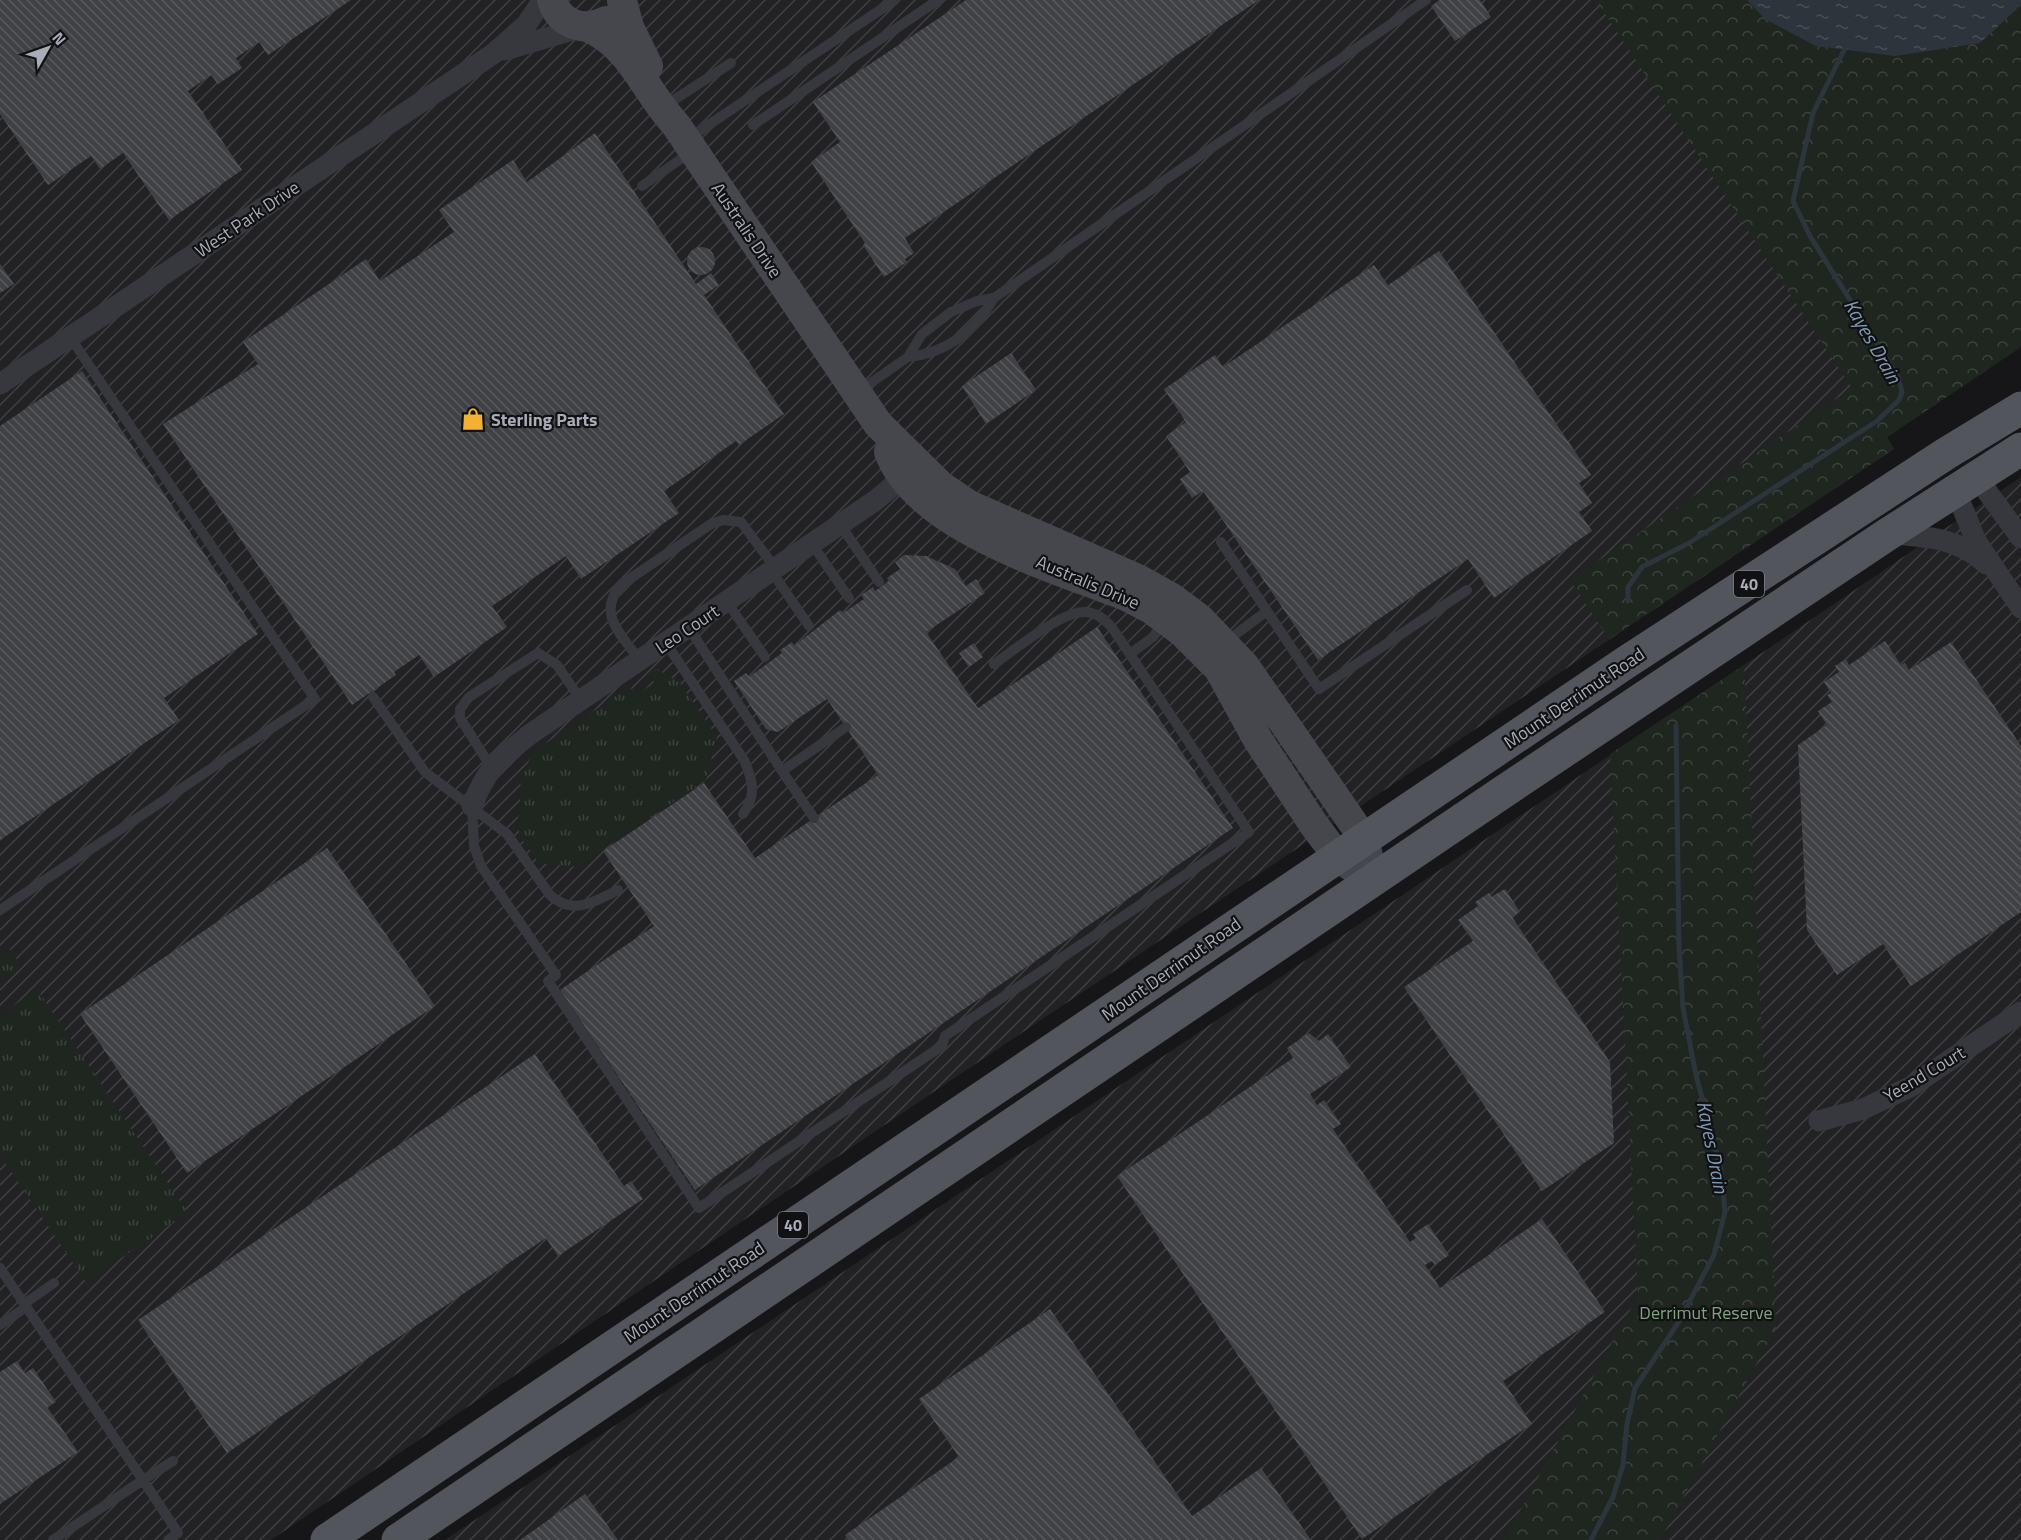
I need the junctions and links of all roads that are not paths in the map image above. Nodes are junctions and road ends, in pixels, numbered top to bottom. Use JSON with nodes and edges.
{"nodes":[{"id":1,"x":543,"y":0,"type":"edge"},
{"id":2,"x":552,"y":0,"type":"edge"},
{"id":3,"x":622,"y":0,"type":"edge"},
{"id":4,"x":895,"y":0,"type":"edge"},
{"id":5,"x":938,"y":0,"type":"edge"},
{"id":6,"x":1426,"y":0,"type":"edge"},
{"id":7,"x":585,"y":27,"type":"junction"},
{"id":8,"x":493,"y":54,"type":"junction"},
{"id":9,"x":731,"y":63,"type":"dead end"},
{"id":10,"x":753,"y":124,"type":"dead end"},
{"id":11,"x":677,"y":125,"type":"junction"},
{"id":12,"x":642,"y":186,"type":"dead end"},
{"id":13,"x":994,"y":298,"type":"junction"},
{"id":14,"x":70,"y":337,"type":"junction"},
{"id":15,"x":908,"y":357,"type":"junction"},
{"id":16,"x":0,"y":384,"type":"edge"},
{"id":17,"x":857,"y":393,"type":"junction"},
{"id":18,"x":2021,"y":408,"type":"edge"},
{"id":19,"x":2021,"y":449,"type":"edge"},
{"id":20,"x":1947,"y":453,"type":"junction"},
{"id":21,"x":911,"y":470,"type":"junction"},
{"id":22,"x":1967,"y":486,"type":"junction"},
{"id":23,"x":840,"y":524,"type":"junction"},
{"id":24,"x":1888,"y":534,"type":"junction"},
{"id":25,"x":2021,"y":538,"type":"edge"},
{"id":26,"x":1221,"y":542,"type":"dead end"},
{"id":27,"x":812,"y":544,"type":"junction"},
{"id":28,"x":774,"y":570,"type":"junction"},
{"id":29,"x":2000,"y":577,"type":"junction"},
{"id":30,"x":879,"y":582,"type":"dead end"},
{"id":31,"x":1467,"y":590,"type":"dead end"},
{"id":32,"x":849,"y":598,"type":"dead end"},
{"id":33,"x":727,"y":602,"type":"junction"},
{"id":34,"x":2021,"y":608,"type":"edge"},
{"id":35,"x":1172,"y":611,"type":"junction"},
{"id":36,"x":1267,"y":611,"type":"junction"},
{"id":37,"x":809,"y":626,"type":"dead end"},
{"id":38,"x":689,"y":628,"type":"junction"},
{"id":39,"x":666,"y":643,"type":"junction"},
{"id":40,"x":1216,"y":650,"type":"junction"},
{"id":41,"x":1130,"y":654,"type":"junction"},
{"id":42,"x":765,"y":657,"type":"dead end"},
{"id":43,"x":640,"y":661,"type":"junction"},
{"id":44,"x":994,"y":664,"type":"dead end"},
{"id":45,"x":373,"y":697,"type":"dead end"},
{"id":46,"x":581,"y":700,"type":"junction"},
{"id":47,"x":846,"y":727,"type":"dead end"},
{"id":48,"x":492,"y":767,"type":"junction"},
{"id":49,"x":782,"y":771,"type":"junction"},
{"id":50,"x":472,"y":806,"type":"junction"},
{"id":51,"x":743,"y":814,"type":"dead end"},
{"id":52,"x":814,"y":818,"type":"dead end"},
{"id":53,"x":1351,"y":848,"type":"junction"},
{"id":54,"x":1374,"y":881,"type":"junction"},
{"id":55,"x":618,"y":890,"type":"dead end"},
{"id":56,"x":0,"y":910,"type":"edge"},
{"id":57,"x":2021,"y":1012,"type":"edge"},
{"id":58,"x":1819,"y":1121,"type":"dead end"},
{"id":59,"x":0,"y":1268,"type":"edge"},
{"id":60,"x":54,"y":1283,"type":"dead end"},
{"id":61,"x":25,"y":1306,"type":"junction"},
{"id":62,"x":0,"y":1325,"type":"edge"},
{"id":63,"x":173,"y":1461,"type":"dead end"},
{"id":64,"x":142,"y":1480,"type":"junction"},
{"id":65,"x":181,"y":1537,"type":"edge"},
{"id":66,"x":53,"y":1540,"type":"edge"},
{"id":67,"x":168,"y":1540,"type":"edge"},
{"id":68,"x":327,"y":1540,"type":"edge"},
{"id":69,"x":398,"y":1540,"type":"edge"}],
"edges":[{"from":1,"to":8,"type":"street","name":"West Park Drive"},
{"from":2,"to":7,"type":"street","name":"Australis Drive"},
{"from":3,"to":7,"type":"street"},
{"from":3,"to":11,"type":"street","name":"Australis Drive"},
{"from":4,"to":11,"type":"lane"},
{"from":5,"to":10,"type":"lane"},
{"from":6,"to":13,"type":"lane"},
{"from":7,"to":8,"type":"street","name":"West Park Drive"},
{"from":7,"to":11,"type":"street","name":"Australis Drive"},
{"from":8,"to":14,"type":"street","name":"West Park Drive"},
{"from":9,"to":11,"type":"lane"},
{"from":11,"to":12,"type":"lane"},
{"from":11,"to":17,"type":"street","name":"Australis Drive"},
{"from":13,"to":15,"type":"lane"},
{"from":13,"to":15,"type":"lane"},
{"from":14,"to":16,"type":"street","name":"West Park Drive"},
{"from":14,"to":56,"type":"lane"},
{"from":15,"to":17,"type":"lane"},
{"from":17,"to":21,"type":"street","name":"Australis Drive"},
{"from":18,"to":20,"type":"main road","name":"Mount Derrimut Road","number":"40"},
{"from":19,"to":22,"type":"main road","number":"40"},
{"from":20,"to":22,"type":"main road"},
{"from":20,"to":53,"type":"main road","name":"Mount Derrimut Road","number":"40"},
{"from":21,"to":23,"type":"street","name":"Leo Court"},
{"from":21,"to":35,"type":"street","name":"Australis Drive"},
{"from":22,"to":24,"type":"main road","number":"40"},
{"from":22,"to":25,"type":"street"},
{"from":22,"to":29,"type":"street"},
{"from":23,"to":27,"type":"street","name":"Leo Court"},
{"from":23,"to":30,"type":"lane"},
{"from":24,"to":29,"type":"street"},
{"from":24,"to":54,"type":"main road","number":"40"},
{"from":26,"to":36,"type":"lane"},
{"from":27,"to":28,"type":"street","name":"Leo Court"},
{"from":27,"to":32,"type":"lane"},
{"from":28,"to":33,"type":"street","name":"Leo Court"},
{"from":28,"to":37,"type":"lane"},
{"from":28,"to":43,"type":"lane"},
{"from":29,"to":34,"type":"street"},
{"from":31,"to":36,"type":"lane"},
{"from":33,"to":38,"type":"street","name":"Leo Court"},
{"from":33,"to":42,"type":"lane"},
{"from":35,"to":40,"type":"street","name":"Australis Drive"},
{"from":35,"to":41,"type":"lane"},
{"from":36,"to":40,"type":"lane"},
{"from":38,"to":39,"type":"street","name":"Leo Court"},
{"from":38,"to":49,"type":"lane"},
{"from":39,"to":43,"type":"street","name":"Leo Court"},
{"from":39,"to":51,"type":"lane"},
{"from":40,"to":53,"type":"street","name":"Australis Drive"},
{"from":41,"to":44,"type":"lane"},
{"from":41,"to":50,"type":"lane"},
{"from":43,"to":46,"type":"street","name":"Leo Court"},
{"from":45,"to":50,"type":"lane"},
{"from":46,"to":48,"type":"street","name":"Leo Court"},
{"from":46,"to":48,"type":"lane"},
{"from":47,"to":49,"type":"lane"},
{"from":48,"to":50,"type":"street","name":"Leo Court"},
{"from":49,"to":52,"type":"lane"},
{"from":50,"to":55,"type":"lane"},
{"from":53,"to":54,"type":"street"},
{"from":53,"to":68,"type":"main road","name":"Mount Derrimut Road","number":"40"},
{"from":54,"to":69,"type":"main road","number":"40"},
{"from":57,"to":58,"type":"street","name":"Yeend Court"},
{"from":59,"to":61,"type":"lane"},
{"from":60,"to":61,"type":"lane"},
{"from":61,"to":62,"type":"lane"},
{"from":61,"to":64,"type":"lane"},
{"from":63,"to":64,"type":"lane"},
{"from":64,"to":65,"type":"lane"},
{"from":64,"to":66,"type":"lane"},
{"from":65,"to":67,"type":"lane"}]}
